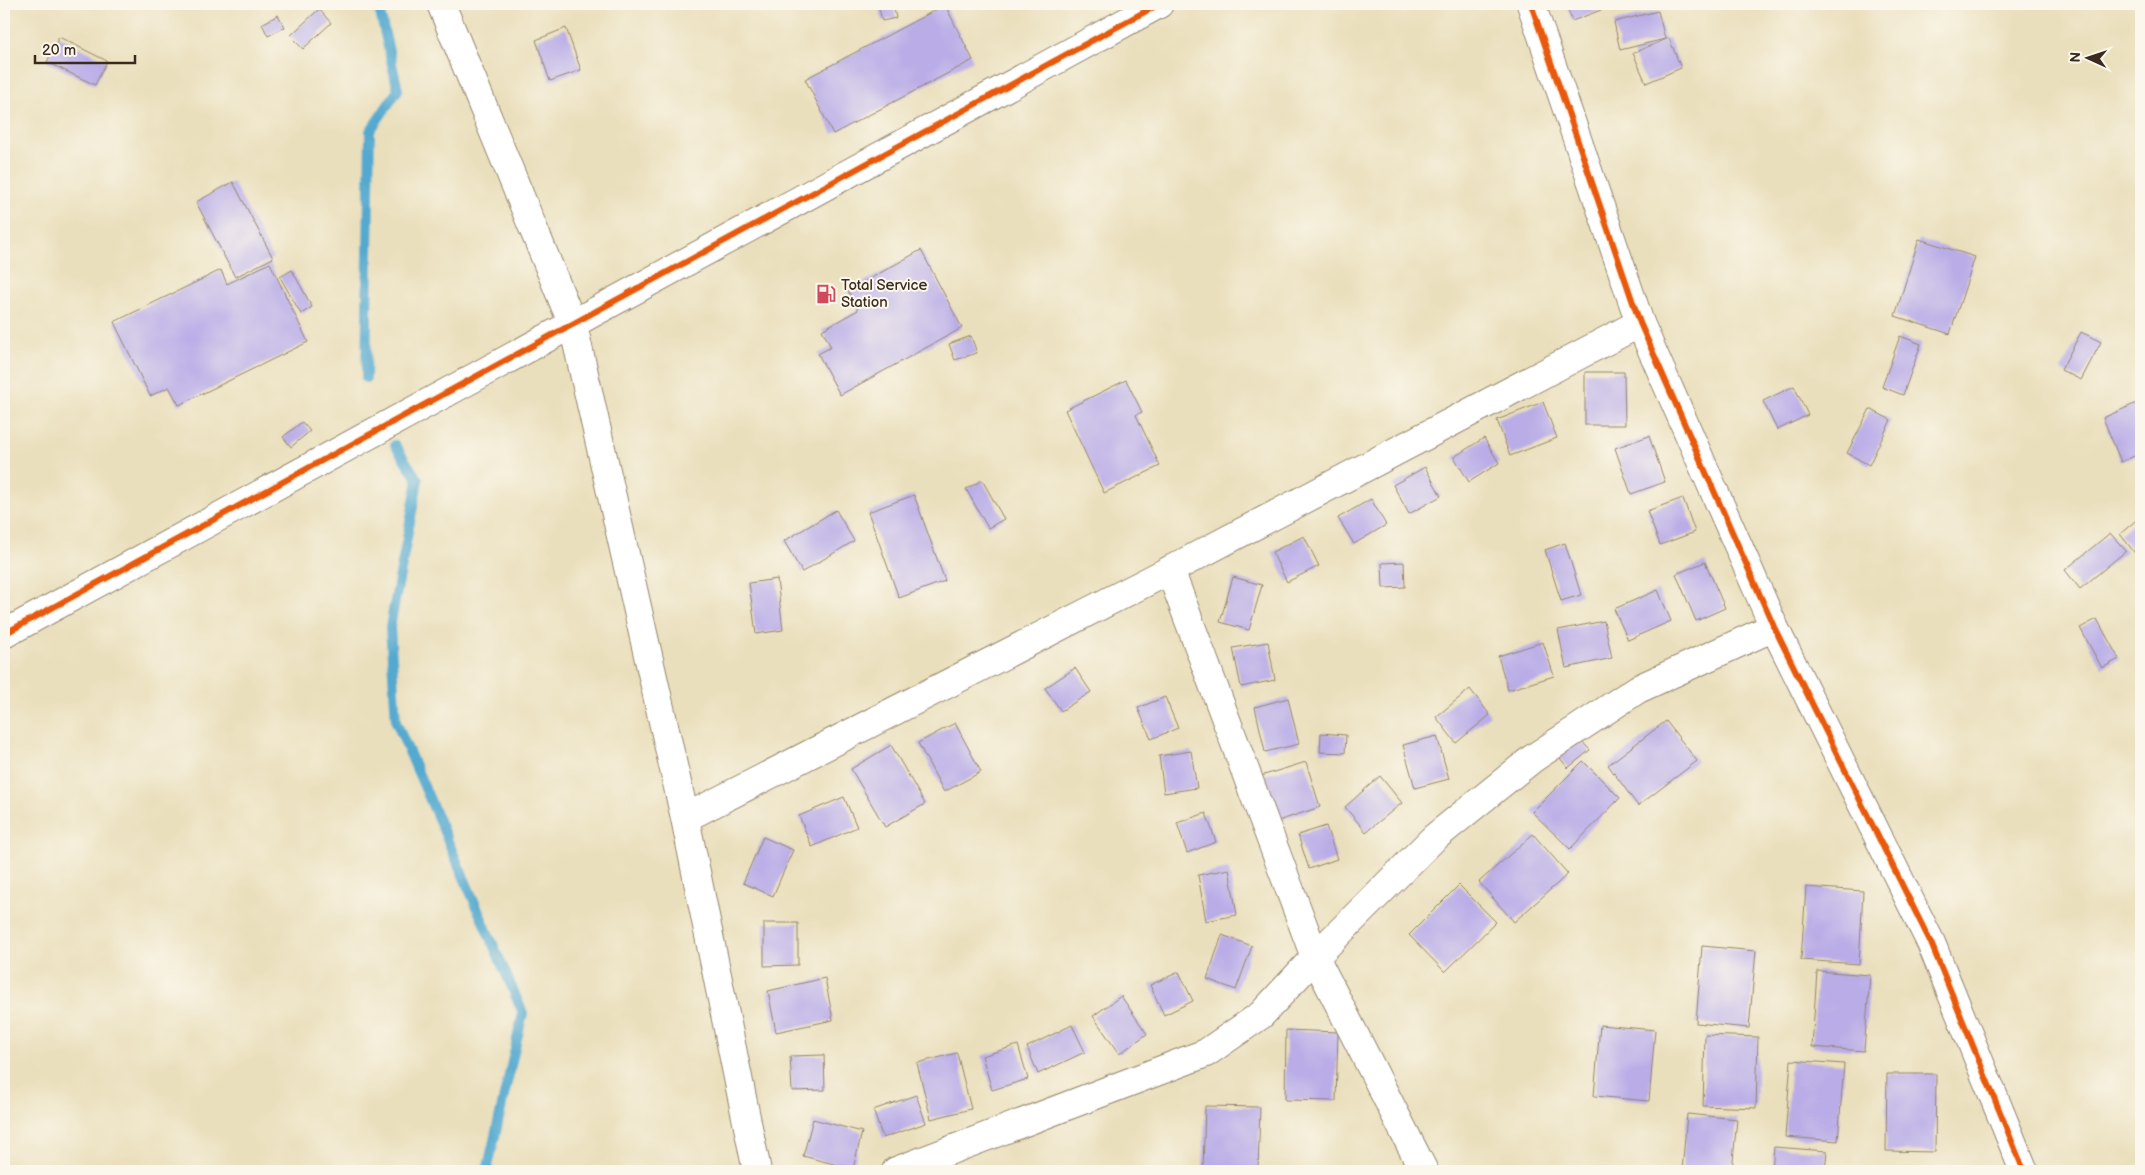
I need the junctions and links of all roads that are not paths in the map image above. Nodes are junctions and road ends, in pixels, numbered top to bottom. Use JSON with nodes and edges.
{"nodes":[{"id":1,"x":440,"y":4,"type":"edge"},
{"id":2,"x":1159,"y":4,"type":"edge"},
{"id":3,"x":1531,"y":4,"type":"edge"},
{"id":4,"x":1640,"y":323,"type":"junction"},
{"id":5,"x":573,"y":325,"type":"junction"},
{"id":6,"x":1170,"y":570,"type":"junction"},
{"id":7,"x":1774,"y":627,"type":"junction"},
{"id":8,"x":4,"y":634,"type":"edge"},
{"id":9,"x":685,"y":818,"type":"junction"},
{"id":10,"x":1315,"y":957,"type":"junction"},
{"id":11,"x":757,"y":1171,"type":"edge"},
{"id":12,"x":896,"y":1171,"type":"edge"},
{"id":13,"x":1424,"y":1171,"type":"edge"},
{"id":14,"x":2024,"y":1171,"type":"edge"}],
"edges":[{"from":1,"to":5,"type":"street"},
{"from":2,"to":5,"type":"street"},
{"from":3,"to":4,"type":"street"},
{"from":4,"to":6,"type":"street"},
{"from":4,"to":7,"type":"street"},
{"from":5,"to":8,"type":"street"},
{"from":5,"to":9,"type":"street"},
{"from":6,"to":9,"type":"street"},
{"from":6,"to":10,"type":"street"},
{"from":7,"to":10,"type":"street"},
{"from":7,"to":14,"type":"street"},
{"from":9,"to":11,"type":"street"},
{"from":10,"to":12,"type":"street"},
{"from":10,"to":13,"type":"street"}]}
